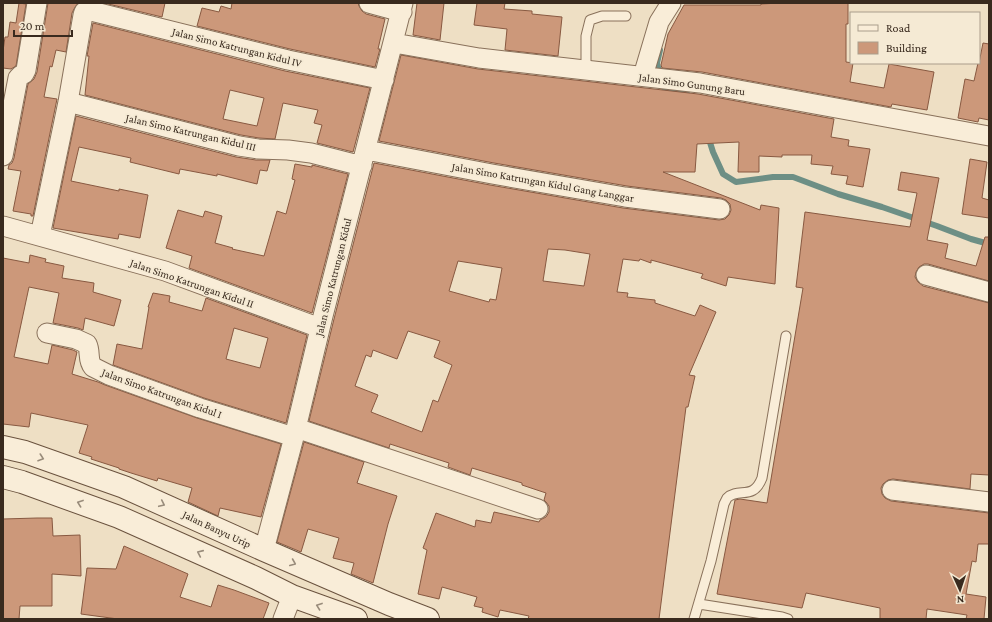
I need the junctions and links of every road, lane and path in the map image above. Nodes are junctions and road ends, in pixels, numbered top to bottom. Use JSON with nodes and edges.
{"nodes":[{"id":1,"x":37,"y":3,"type":"edge"},
{"id":2,"x":369,"y":3,"type":"edge"},
{"id":3,"x":671,"y":3,"type":"edge"},
{"id":4,"x":403,"y":7,"type":"edge"},
{"id":5,"x":626,"y":16,"type":"dead end"},
{"id":6,"x":394,"y":43,"type":"junction"},
{"id":7,"x":586,"y":70,"type":"junction"},
{"id":8,"x":655,"y":78,"type":"junction"},
{"id":9,"x":384,"y":80,"type":"junction"},
{"id":10,"x":68,"y":102,"type":"junction"},
{"id":11,"x":989,"y":136,"type":"edge"},
{"id":12,"x":3,"y":156,"type":"edge"},
{"id":13,"x":364,"y":158,"type":"junction"},
{"id":14,"x":720,"y":209,"type":"dead end"},
{"id":15,"x":3,"y":226,"type":"edge"},
{"id":16,"x":40,"y":236,"type":"junction"},
{"id":17,"x":926,"y":275,"type":"dead end"},
{"id":18,"x":989,"y":292,"type":"edge"},
{"id":19,"x":320,"y":328,"type":"junction"},
{"id":20,"x":47,"y":333,"type":"dead end"},
{"id":21,"x":786,"y":336,"type":"dead end"},
{"id":22,"x":295,"y":433,"type":"junction"},
{"id":23,"x":3,"y":447,"type":"edge"},
{"id":24,"x":3,"y":477,"type":"edge"},
{"id":25,"x":892,"y":490,"type":"dead end"},
{"id":26,"x":989,"y":502,"type":"edge"},
{"id":27,"x":538,"y":509,"type":"dead end"},
{"id":28,"x":264,"y":550,"type":"junction"},
{"id":29,"x":292,"y":596,"type":"junction"},
{"id":30,"x":699,"y":604,"type":"junction"},
{"id":31,"x":283,"y":619,"type":"edge"},
{"id":32,"x":356,"y":619,"type":"edge"},
{"id":33,"x":428,"y":619,"type":"edge"},
{"id":34,"x":694,"y":619,"type":"edge"},
{"id":35,"x":788,"y":619,"type":"edge"}],
"edges":[{"from":1,"to":12,"type":"street"},
{"from":2,"to":4,"type":"street"},
{"from":3,"to":8,"type":"street"},
{"from":4,"to":6,"type":"street","name":"Jalan Simo Katrungan Kidul"},
{"from":5,"to":7,"type":"lane"},
{"from":6,"to":7,"type":"street","name":"Jalan Simo Gunung Baru"},
{"from":6,"to":9,"type":"street","name":"Jalan Simo Katrungan Kidul"},
{"from":7,"to":8,"type":"street","name":"Jalan Simo Gunung Baru"},
{"from":8,"to":11,"type":"street","name":"Jalan Simo Gunung Baru"},
{"from":9,"to":10,"type":"street","name":"Jalan Simo Katrungan Kidul IV"},
{"from":9,"to":13,"type":"street","name":"Jalan Simo Katrungan Kidul"},
{"from":10,"to":13,"type":"street","name":"Jalan Simo Katrungan Kidul III"},
{"from":10,"to":16,"type":"street"},
{"from":13,"to":14,"type":"street","name":"Jalan Simo Katrungan Kidul Gang Langgar"},
{"from":13,"to":19,"type":"street","name":"Jalan Simo Katrungan Kidul"},
{"from":15,"to":16,"type":"street","name":"Jalan Simo Katrungan Kidul II"},
{"from":16,"to":19,"type":"street","name":"Jalan Simo Katrungan Kidul II"},
{"from":17,"to":18,"type":"street"},
{"from":19,"to":22,"type":"street","name":"Jalan Simo Katrungan Kidul"},
{"from":20,"to":22,"type":"street","name":"Jalan Simo Katrungan Kidul I"},
{"from":21,"to":30,"type":"lane"},
{"from":22,"to":27,"type":"street"},
{"from":22,"to":28,"type":"street","name":"Jalan Simo Katrungan Kidul"},
{"from":23,"to":28,"type":"main road","name":"Jalan Banyu Urip","one_way":true},
{"from":29,"to":24,"type":"main road","one_way":true},
{"from":25,"to":26,"type":"street"},
{"from":28,"to":33,"type":"main road","name":"Jalan Banyu Urip","one_way":true},
{"from":29,"to":31,"type":"street"},
{"from":32,"to":29,"type":"main road","one_way":true},
{"from":30,"to":34,"type":"lane"},
{"from":30,"to":35,"type":"lane"}]}
